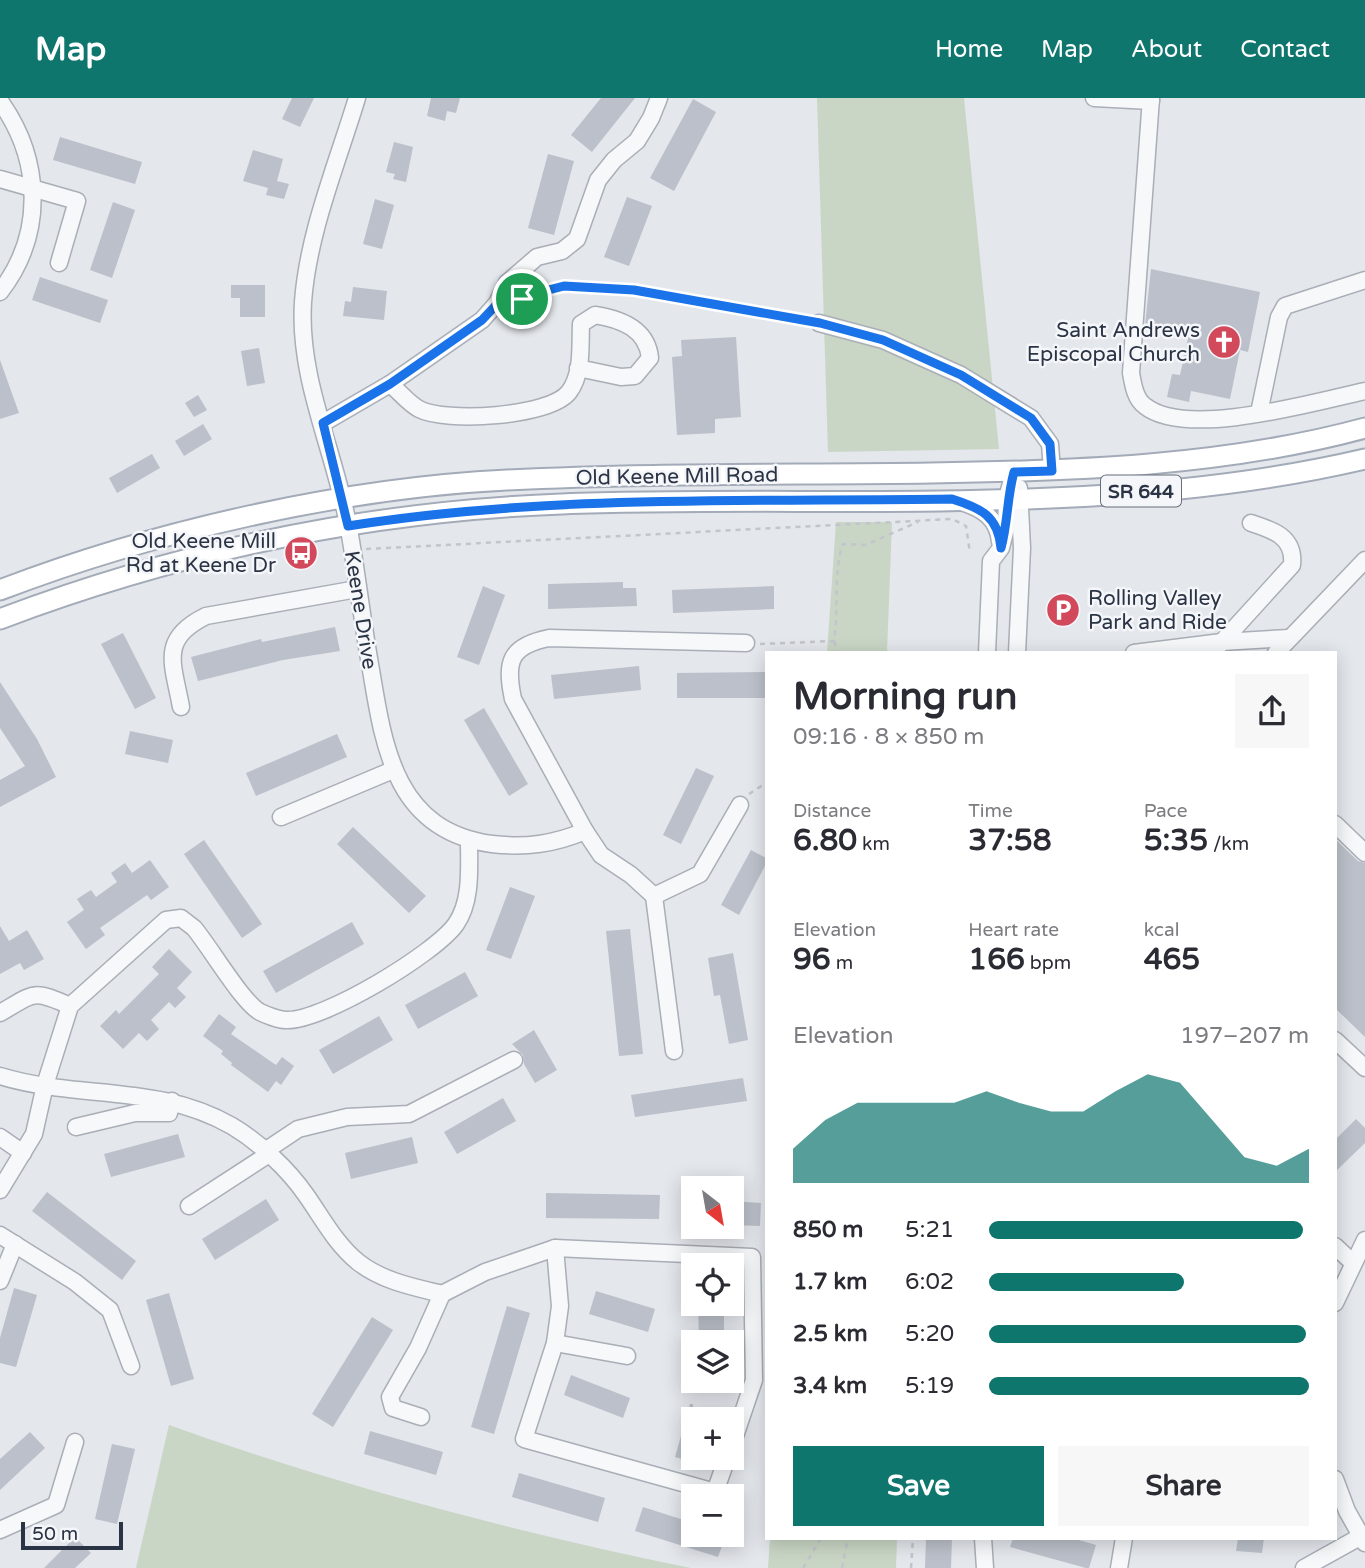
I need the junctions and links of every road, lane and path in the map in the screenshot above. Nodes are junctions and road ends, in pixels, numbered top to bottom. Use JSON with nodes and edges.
{"nodes":[{"id":1,"x":357,"y":98,"type":"edge"},
{"id":2,"x":659,"y":98,"type":"edge"},
{"id":3,"x":1094,"y":98,"type":"edge"},
{"id":4,"x":1,"y":100,"type":"edge"},
{"id":5,"x":1151,"y":100,"type":"edge"},
{"id":6,"x":0,"y":179,"type":"edge"},
{"id":7,"x":33,"y":189,"type":"junction"},
{"id":8,"x":59,"y":263,"type":"dead end"},
{"id":9,"x":1365,"y":280,"type":"edge"},
{"id":10,"x":0,"y":292,"type":"edge"},
{"id":11,"x":498,"y":303,"type":"junction"},
{"id":12,"x":820,"y":323,"type":"joint"},
{"id":13,"x":578,"y":368,"type":"junction"},
{"id":14,"x":390,"y":384,"type":"junction"},
{"id":15,"x":1365,"y":391,"type":"edge"},
{"id":16,"x":1259,"y":413,"type":"junction"},
{"id":17,"x":323,"y":423,"type":"junction"},
{"id":18,"x":1365,"y":428,"type":"edge"},
{"id":19,"x":1365,"y":460,"type":"edge"},
{"id":20,"x":1052,"y":471,"type":"junction"},
{"id":21,"x":1014,"y":472,"type":"junction"},
{"id":22,"x":1014,"y":498,"type":"junction"},
{"id":23,"x":952,"y":499,"type":"junction"},
{"id":24,"x":342,"y":500,"type":"junction"},
{"id":25,"x":920,"y":521,"type":"junction"},
{"id":26,"x":1251,"y":523,"type":"dead end"},
{"id":27,"x":348,"y":526,"type":"junction"},
{"id":28,"x":1001,"y":548,"type":"junction"},
{"id":29,"x":351,"y":549,"type":"junction"},
{"id":30,"x":970,"y":553,"type":"dead end"},
{"id":31,"x":1365,"y":560,"type":"edge"},
{"id":32,"x":357,"y":589,"type":"junction"},
{"id":33,"x":0,"y":590,"type":"edge"},
{"id":34,"x":0,"y":619,"type":"edge"},
{"id":35,"x":1289,"y":638,"type":"junction"},
{"id":36,"x":834,"y":641,"type":"junction"},
{"id":37,"x":746,"y":643,"type":"joint"},
{"id":38,"x":1217,"y":647,"type":"edge"},
{"id":39,"x":837,"y":651,"type":"edge"},
{"id":40,"x":987,"y":651,"type":"edge"},
{"id":41,"x":1017,"y":651,"type":"edge"},
{"id":42,"x":1162,"y":651,"type":"edge"},
{"id":43,"x":1278,"y":651,"type":"edge"},
{"id":44,"x":181,"y":707,"type":"dead end"},
{"id":45,"x":393,"y":771,"type":"junction"},
{"id":46,"x":765,"y":784,"type":"edge"},
{"id":47,"x":740,"y":805,"type":"joint"},
{"id":48,"x":281,"y":817,"type":"dead end"},
{"id":49,"x":1337,"y":826,"type":"edge"},
{"id":50,"x":585,"y":831,"type":"junction"},
{"id":51,"x":469,"y":841,"type":"junction"},
{"id":52,"x":1365,"y":853,"type":"edge"},
{"id":53,"x":654,"y":896,"type":"junction"},
{"id":54,"x":70,"y":1006,"type":"junction"},
{"id":55,"x":0,"y":1013,"type":"edge"},
{"id":56,"x":1337,"y":1042,"type":"edge"},
{"id":57,"x":674,"y":1051,"type":"dead end"},
{"id":58,"x":513,"y":1060,"type":"dead end"},
{"id":59,"x":1365,"y":1068,"type":"edge"},
{"id":60,"x":0,"y":1076,"type":"edge"},
{"id":61,"x":45,"y":1085,"type":"junction"},
{"id":62,"x":172,"y":1101,"type":"junction"},
{"id":63,"x":76,"y":1127,"type":"dead end"},
{"id":64,"x":0,"y":1137,"type":"edge"},
{"id":65,"x":267,"y":1152,"type":"junction"},
{"id":66,"x":23,"y":1153,"type":"junction"},
{"id":67,"x":0,"y":1190,"type":"edge"},
{"id":68,"x":189,"y":1206,"type":"dead end"},
{"id":69,"x":0,"y":1235,"type":"edge"},
{"id":70,"x":1365,"y":1240,"type":"edge"},
{"id":71,"x":15,"y":1244,"type":"junction"},
{"id":72,"x":555,"y":1248,"type":"junction"},
{"id":73,"x":1337,"y":1248,"type":"edge"},
{"id":74,"x":1352,"y":1262,"type":"junction"},
{"id":75,"x":0,"y":1281,"type":"edge"},
{"id":76,"x":442,"y":1294,"type":"junction"},
{"id":77,"x":1337,"y":1298,"type":"edge"},
{"id":78,"x":555,"y":1343,"type":"junction"},
{"id":79,"x":627,"y":1356,"type":"dead end"},
{"id":80,"x":131,"y":1366,"type":"dead end"},
{"id":81,"x":744,"y":1410,"type":"edge"},
{"id":82,"x":421,"y":1417,"type":"dead end"},
{"id":83,"x":75,"y":1442,"type":"dead end"},
{"id":84,"x":723,"y":1470,"type":"edge"},
{"id":85,"x":1337,"y":1484,"type":"edge"},
{"id":86,"x":0,"y":1530,"type":"edge"},
{"id":87,"x":1364,"y":1538,"type":"edge"},
{"id":88,"x":820,"y":1540,"type":"edge"},
{"id":89,"x":848,"y":1540,"type":"edge"},
{"id":90,"x":913,"y":1540,"type":"edge"},
{"id":91,"x":983,"y":1540,"type":"edge"},
{"id":92,"x":1124,"y":1540,"type":"edge"},
{"id":93,"x":803,"y":1568,"type":"edge"},
{"id":94,"x":842,"y":1568,"type":"edge"},
{"id":95,"x":911,"y":1568,"type":"edge"},
{"id":96,"x":985,"y":1568,"type":"edge"},
{"id":97,"x":1119,"y":1568,"type":"edge"},
{"id":98,"x":1304,"y":1568,"type":"edge"}],
"edges":[{"from":1,"to":17,"type":"street","name":"Keene Drive"},
{"from":2,"to":11,"type":"street"},
{"from":3,"to":5,"type":"street"},
{"from":4,"to":7,"type":"street"},
{"from":5,"to":16,"type":"street"},
{"from":6,"to":7,"type":"street"},
{"from":7,"to":8,"type":"street"},
{"from":7,"to":10,"type":"street"},
{"from":9,"to":16,"type":"street"},
{"from":11,"to":12,"type":"path"},
{"from":11,"to":14,"type":"street"},
{"from":12,"to":20,"type":"street"},
{"from":13,"to":13,"type":"street"},
{"from":13,"to":14,"type":"street"},
{"from":14,"to":17,"type":"street"},
{"from":15,"to":16,"type":"street"},
{"from":17,"to":24,"type":"street","name":"Keene Drive"},
{"from":18,"to":20,"type":"main road","name":"Old Keene Mill Road","number":"SR 644"},
{"from":19,"to":22,"type":"main road","name":"Old Keene Mill Road","number":"SR 644"},
{"from":20,"to":21,"type":"main road","name":"Old Keene Mill Road","number":"SR 644"},
{"from":21,"to":22,"type":"street"},
{"from":21,"to":24,"type":"main road","name":"Old Keene Mill Road","number":"SR 644"},
{"from":22,"to":23,"type":"main road","name":"Old Keene Mill Road","number":"SR 644"},
{"from":22,"to":28,"type":"street"},
{"from":22,"to":41,"type":"street"},
{"from":23,"to":27,"type":"main road","name":"Old Keene Mill Road","number":"SR 644"},
{"from":23,"to":28,"type":"street"},
{"from":24,"to":27,"type":"street","name":"Keene Drive"},
{"from":24,"to":33,"type":"main road","name":"Old Keene Mill Road","number":"SR 644"},
{"from":25,"to":29,"type":"path"},
{"from":25,"to":30,"type":"path"},
{"from":25,"to":36,"type":"path"},
{"from":26,"to":38,"type":"street"},
{"from":27,"to":29,"type":"street","name":"Keene Drive"},
{"from":27,"to":34,"type":"main road","name":"Old Keene Mill Road","number":"SR 644"},
{"from":28,"to":40,"type":"street"},
{"from":29,"to":32,"type":"street","name":"Keene Drive"},
{"from":31,"to":35,"type":"street"},
{"from":32,"to":44,"type":"street"},
{"from":32,"to":45,"type":"street","name":"Keene Drive"},
{"from":35,"to":38,"type":"street"},
{"from":35,"to":43,"type":"street"},
{"from":36,"to":37,"type":"path"},
{"from":36,"to":39,"type":"path"},
{"from":37,"to":50,"type":"street"},
{"from":38,"to":42,"type":"street"},
{"from":45,"to":48,"type":"street"},
{"from":45,"to":51,"type":"street","name":"Keene Drive"},
{"from":46,"to":47,"type":"path"},
{"from":47,"to":53,"type":"street"},
{"from":49,"to":52,"type":"street"},
{"from":50,"to":51,"type":"street","name":"Keene Drive"},
{"from":50,"to":53,"type":"street"},
{"from":51,"to":54,"type":"street"},
{"from":53,"to":57,"type":"street"},
{"from":54,"to":55,"type":"street"},
{"from":54,"to":61,"type":"street"},
{"from":56,"to":59,"type":"street"},
{"from":58,"to":65,"type":"street"},
{"from":60,"to":61,"type":"street"},
{"from":61,"to":62,"type":"street"},
{"from":61,"to":66,"type":"street"},
{"from":62,"to":63,"type":"street"},
{"from":62,"to":65,"type":"street"},
{"from":64,"to":66,"type":"street"},
{"from":65,"to":68,"type":"street"},
{"from":65,"to":76,"type":"street"},
{"from":66,"to":67,"type":"street"},
{"from":69,"to":71,"type":"street"},
{"from":70,"to":74,"type":"street"},
{"from":71,"to":75,"type":"street"},
{"from":71,"to":80,"type":"street"},
{"from":72,"to":76,"type":"street"},
{"from":72,"to":78,"type":"street"},
{"from":72,"to":81,"type":"street"},
{"from":73,"to":74,"type":"street"},
{"from":74,"to":77,"type":"street"},
{"from":76,"to":82,"type":"street"},
{"from":78,"to":79,"type":"street"},
{"from":78,"to":84,"type":"street"},
{"from":83,"to":86,"type":"street"},
{"from":85,"to":87,"type":"street"},
{"from":87,"to":98,"type":"street"},
{"from":88,"to":93,"type":"path"},
{"from":89,"to":94,"type":"path"},
{"from":90,"to":95,"type":"path"},
{"from":91,"to":96,"type":"street"},
{"from":92,"to":97,"type":"street"}]}
